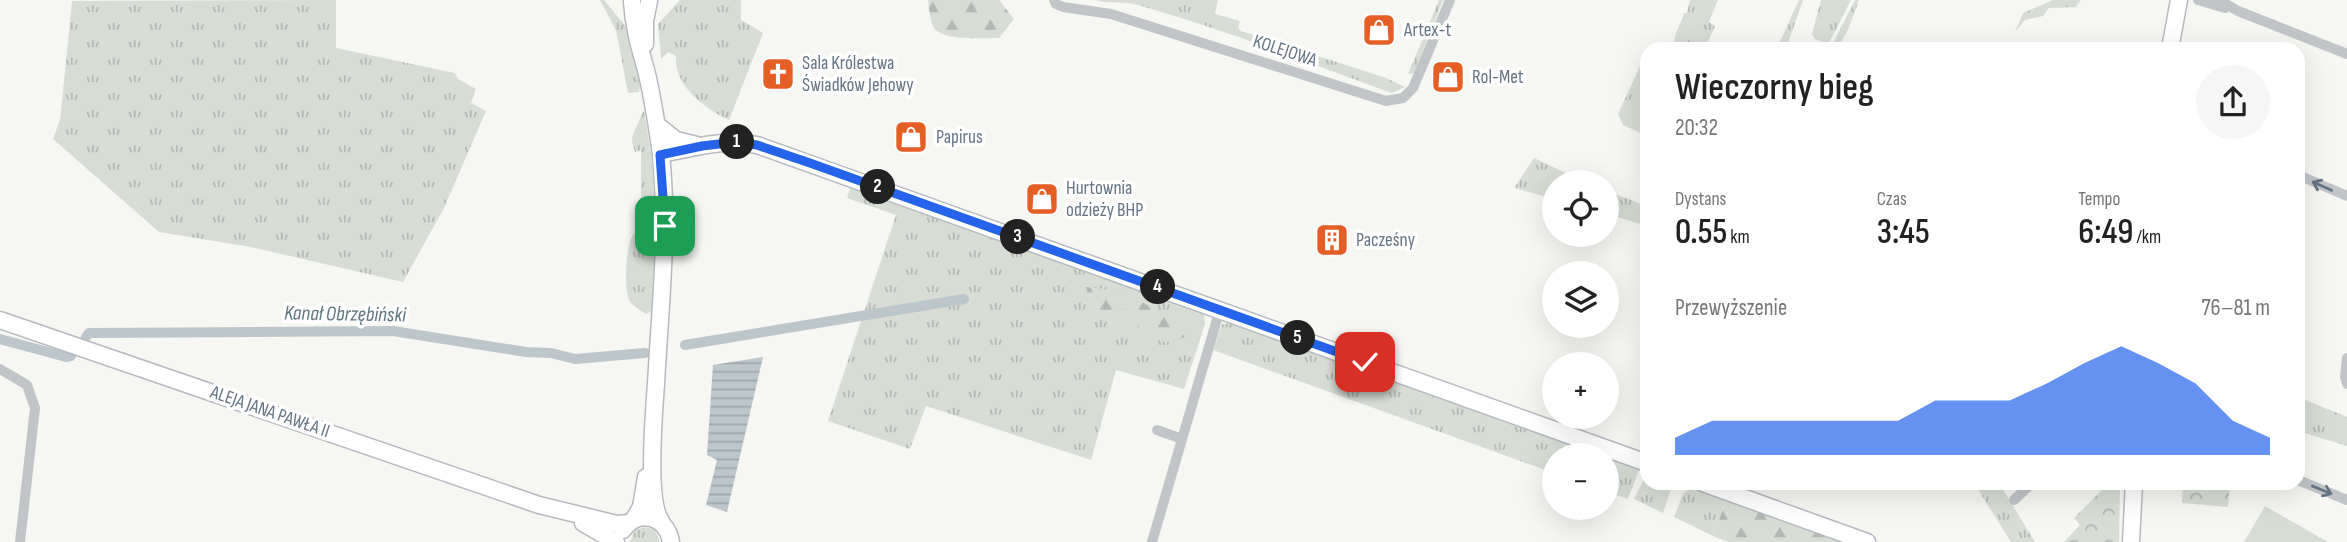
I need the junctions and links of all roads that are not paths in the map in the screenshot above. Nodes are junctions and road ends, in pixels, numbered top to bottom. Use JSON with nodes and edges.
{"nodes":[{"id":1,"x":1054,"y":0,"type":"edge"},
{"id":2,"x":1450,"y":0,"type":"edge"},
{"id":3,"x":2169,"y":0,"type":"edge"},
{"id":4,"x":2179,"y":0,"type":"edge"},
{"id":5,"x":2198,"y":0,"type":"edge"},
{"id":6,"x":2219,"y":0,"type":"edge"},
{"id":7,"x":629,"y":1,"type":"edge"},
{"id":8,"x":650,"y":1,"type":"edge"},
{"id":9,"x":2238,"y":11,"type":"junction"},
{"id":10,"x":2165,"y":42,"type":"edge"},
{"id":11,"x":2171,"y":42,"type":"edge"},
{"id":12,"x":2347,"y":54,"type":"edge"},
{"id":13,"x":645,"y":67,"type":"junction"},
{"id":14,"x":657,"y":125,"type":"junction"},
{"id":15,"x":702,"y":146,"type":"junction"},
{"id":16,"x":660,"y":155,"type":"junction"},
{"id":17,"x":2305,"y":178,"type":"edge"},
{"id":18,"x":2347,"y":196,"type":"edge"},
{"id":19,"x":1220,"y":309,"type":"junction"},
{"id":20,"x":0,"y":320,"type":"edge"},
{"id":21,"x":2347,"y":358,"type":"edge"},
{"id":22,"x":0,"y":369,"type":"edge"},
{"id":23,"x":2347,"y":384,"type":"edge"},
{"id":24,"x":1157,"y":430,"type":"dead end"},
{"id":25,"x":1182,"y":439,"type":"junction"},
{"id":26,"x":652,"y":443,"type":"junction"},
{"id":27,"x":1640,"y":460,"type":"edge"},
{"id":28,"x":2305,"y":483,"type":"edge"},
{"id":29,"x":1722,"y":490,"type":"edge"},
{"id":30,"x":2025,"y":490,"type":"edge"},
{"id":31,"x":2134,"y":490,"type":"edge"},
{"id":32,"x":2014,"y":500,"type":"dead end"},
{"id":33,"x":2347,"y":500,"type":"edge"},
{"id":34,"x":539,"y":505,"type":"junction"},
{"id":35,"x":632,"y":521,"type":"junction"},
{"id":36,"x":669,"y":535,"type":"edge"},
{"id":37,"x":20,"y":542,"type":"edge"},
{"id":38,"x":618,"y":542,"type":"edge"},
{"id":39,"x":1152,"y":542,"type":"edge"},
{"id":40,"x":1867,"y":542,"type":"edge"},
{"id":41,"x":2131,"y":542,"type":"edge"}],
"edges":[{"from":1,"to":2,"type":"street","name":"KOLEJOWA"},
{"from":3,"to":10,"type":"street"},
{"from":4,"to":11,"type":"street"},
{"from":5,"to":9,"type":"street"},
{"from":6,"to":9,"type":"street"},
{"from":7,"to":8,"type":"street"},
{"from":7,"to":13,"type":"street"},
{"from":8,"to":13,"type":"street"},
{"from":9,"to":12,"type":"street"},
{"from":13,"to":14,"type":"street"},
{"from":14,"to":15,"type":"street"},
{"from":14,"to":16,"type":"street"},
{"from":15,"to":16,"type":"street"},
{"from":15,"to":19,"type":"street"},
{"from":16,"to":26,"type":"street"},
{"from":18,"to":17,"type":"street","one_way":true},
{"from":19,"to":25,"type":"street"},
{"from":19,"to":27,"type":"street"},
{"from":20,"to":34,"type":"street","name":"ALEJA JANA PAWŁA II"},
{"from":21,"to":23,"type":"street"},
{"from":22,"to":37,"type":"street"},
{"from":24,"to":25,"type":"street"},
{"from":25,"to":39,"type":"street"},
{"from":26,"to":35,"type":"street"},
{"from":26,"to":36,"type":"street"},
{"from":28,"to":33,"type":"street","one_way":true},
{"from":29,"to":40,"type":"street"},
{"from":30,"to":32,"type":"street"},
{"from":31,"to":41,"type":"street"},
{"from":34,"to":35,"type":"street","name":"ALEJA JANA PAWŁA II"},
{"from":34,"to":38,"type":"street","name":"ALEJA JANA PAWŁA II"},
{"from":35,"to":36,"type":"street","name":"ALEJA JANA PAWŁA II"},
{"from":35,"to":38,"type":"street"}]}
